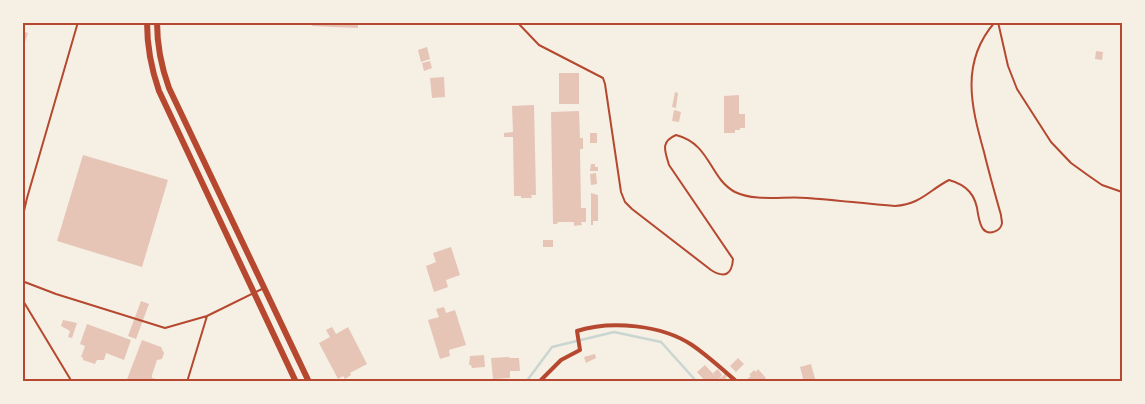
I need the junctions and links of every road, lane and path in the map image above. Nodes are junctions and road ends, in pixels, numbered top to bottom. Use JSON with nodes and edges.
{"nodes":[{"id":1,"x":78,"y":22,"type":"edge"},
{"id":2,"x":147,"y":22,"type":"edge"},
{"id":3,"x":157,"y":22,"type":"edge"},
{"id":4,"x":517,"y":22,"type":"edge"},
{"id":5,"x":997,"y":22,"type":"edge"},
{"id":6,"x":1122,"y":40,"type":"edge"},
{"id":7,"x":1122,"y":46,"type":"edge"},
{"id":8,"x":1122,"y":192,"type":"edge"},
{"id":9,"x":22,"y":220,"type":"edge"},
{"id":10,"x":22,"y":281,"type":"edge"},
{"id":11,"x":264,"y":288,"type":"junction"},
{"id":12,"x":254,"y":294,"type":"junction"},
{"id":13,"x":22,"y":299,"type":"edge"},
{"id":14,"x":207,"y":316,"type":"junction"},
{"id":15,"x":72,"y":382,"type":"edge"},
{"id":16,"x":187,"y":382,"type":"edge"},
{"id":17,"x":296,"y":382,"type":"edge"},
{"id":18,"x":309,"y":382,"type":"edge"},
{"id":19,"x":539,"y":382,"type":"edge"},
{"id":20,"x":737,"y":382,"type":"edge"}],
"edges":[{"from":1,"to":9,"type":"lane"},
{"from":2,"to":12,"type":"main road"},
{"from":3,"to":11,"type":"main road"},
{"from":4,"to":5,"type":"lane"},
{"from":5,"to":8,"type":"lane"},
{"from":6,"to":7,"type":"lane"},
{"from":10,"to":14,"type":"lane"},
{"from":11,"to":12,"type":"lane"},
{"from":11,"to":18,"type":"main road"},
{"from":12,"to":14,"type":"lane"},
{"from":12,"to":17,"type":"main road"},
{"from":13,"to":15,"type":"lane"},
{"from":14,"to":16,"type":"lane"},
{"from":19,"to":20,"type":"street"}]}
